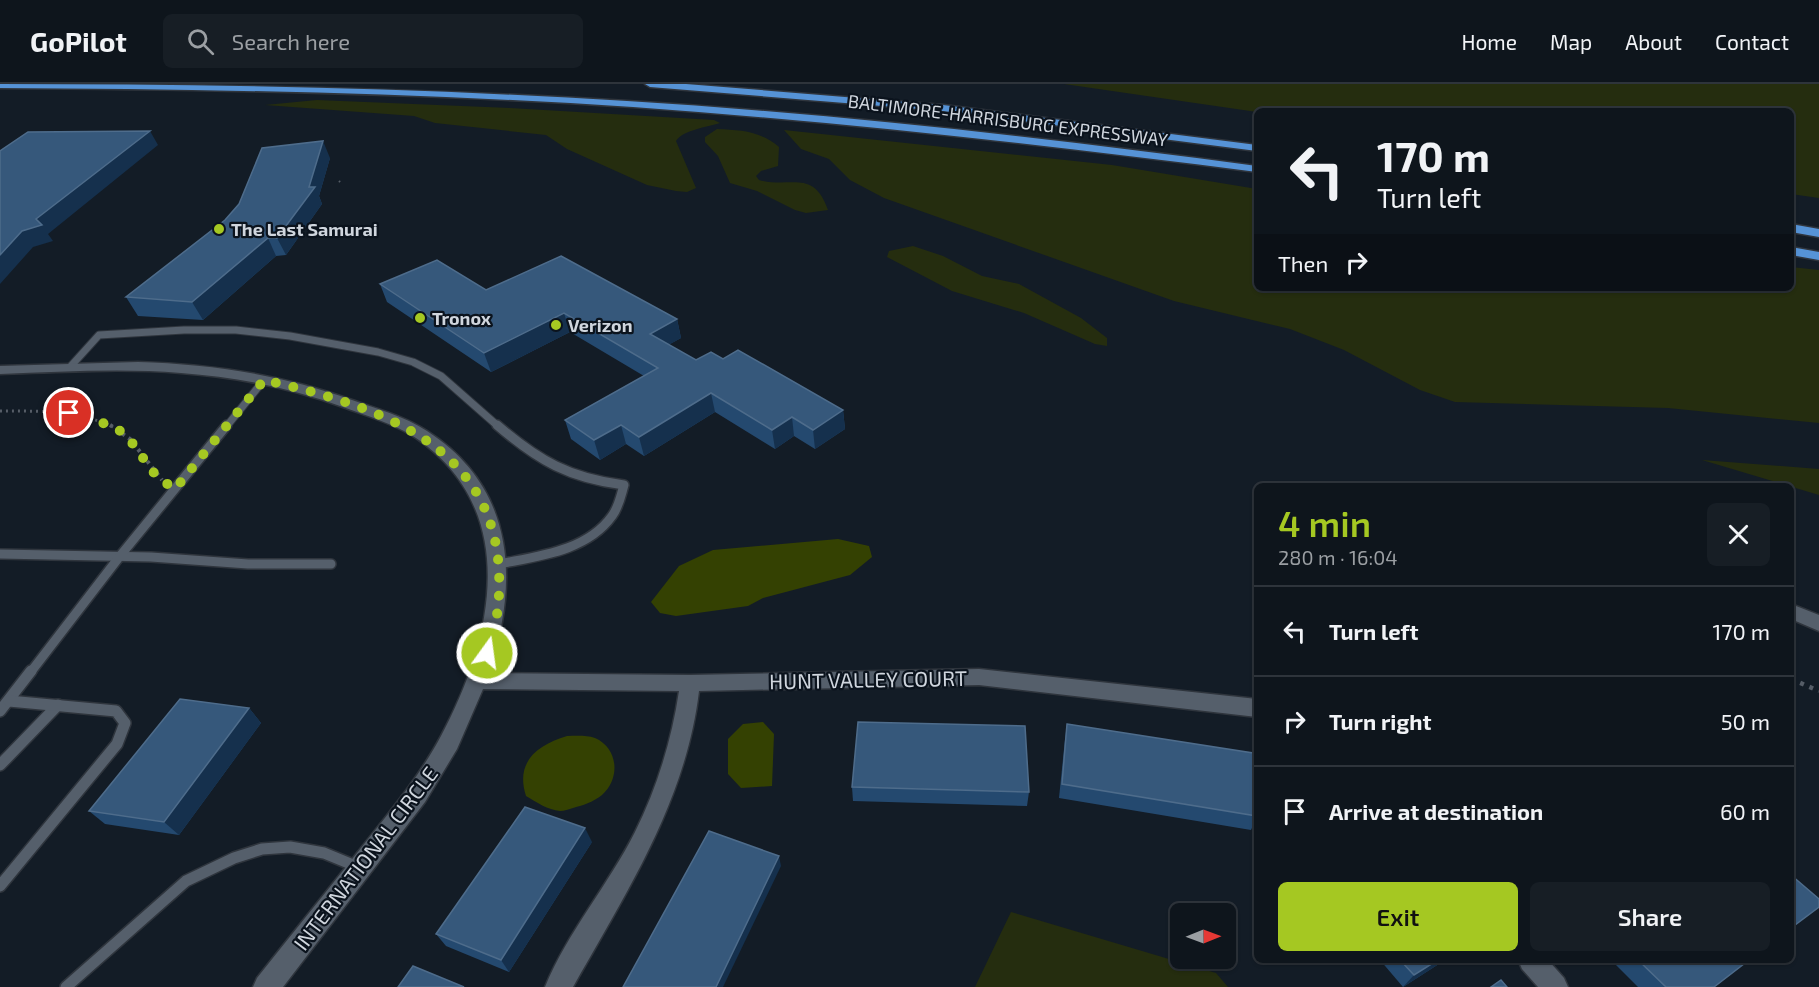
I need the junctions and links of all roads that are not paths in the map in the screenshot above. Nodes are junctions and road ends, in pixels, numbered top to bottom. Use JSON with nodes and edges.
{"nodes":[{"id":1,"x":56,"y":84,"type":"edge"},
{"id":2,"x":650,"y":84,"type":"edge"},
{"id":3,"x":0,"y":87,"type":"edge"},
{"id":4,"x":1254,"y":148,"type":"edge"},
{"id":5,"x":1254,"y":169,"type":"edge"},
{"id":6,"x":1794,"y":228,"type":"edge"},
{"id":7,"x":1819,"y":232,"type":"edge"},
{"id":8,"x":1794,"y":252,"type":"edge"},
{"id":9,"x":1819,"y":256,"type":"edge"},
{"id":10,"x":70,"y":367,"type":"junction"},
{"id":11,"x":0,"y":370,"type":"edge"},
{"id":12,"x":264,"y":380,"type":"junction"},
{"id":13,"x":0,"y":554,"type":"edge"},
{"id":14,"x":120,"y":556,"type":"junction"},
{"id":15,"x":331,"y":564,"type":"dead end"},
{"id":16,"x":499,"y":564,"type":"junction"},
{"id":17,"x":1794,"y":612,"type":"edge"},
{"id":18,"x":1819,"y":623,"type":"edge"},
{"id":19,"x":477,"y":681,"type":"junction"},
{"id":20,"x":690,"y":683,"type":"junction"},
{"id":21,"x":9,"y":701,"type":"junction"},
{"id":22,"x":58,"y":705,"type":"junction"},
{"id":23,"x":1254,"y":708,"type":"edge"},
{"id":24,"x":0,"y":711,"type":"edge"},
{"id":25,"x":0,"y":765,"type":"edge"},
{"id":26,"x":360,"y":868,"type":"junction"},
{"id":27,"x":0,"y":886,"type":"edge"},
{"id":28,"x":1534,"y":963,"type":"edge"},
{"id":29,"x":66,"y":987,"type":"edge"},
{"id":30,"x":266,"y":987,"type":"edge"},
{"id":31,"x":558,"y":987,"type":"edge"},
{"id":32,"x":1555,"y":987,"type":"edge"}],
"edges":[{"from":1,"to":3,"type":"highway","name":"BALTIMORE-HARRISBURG EXPRESSWAY"},
{"from":1,"to":5,"type":"highway","name":"BALTIMORE-HARRISBURG EXPRESSWAY"},
{"from":2,"to":4,"type":"highway","name":"BALTIMORE-HARRISBURG EXPRESSWAY"},
{"from":6,"to":7,"type":"highway"},
{"from":8,"to":9,"type":"highway"},
{"from":10,"to":11,"type":"street","name":"INTERNATIONAL CIRCLE"},
{"from":10,"to":12,"type":"street","name":"INTERNATIONAL CIRCLE"},
{"from":10,"to":16,"type":"lane"},
{"from":12,"to":14,"type":"lane"},
{"from":12,"to":16,"type":"street","name":"INTERNATIONAL CIRCLE"},
{"from":13,"to":14,"type":"lane"},
{"from":14,"to":15,"type":"lane"},
{"from":14,"to":21,"type":"lane"},
{"from":16,"to":19,"type":"street","name":"INTERNATIONAL CIRCLE"},
{"from":17,"to":18,"type":"street"},
{"from":19,"to":20,"type":"street","name":"HUNT VALLEY COURT"},
{"from":19,"to":26,"type":"street","name":"INTERNATIONAL CIRCLE"},
{"from":20,"to":23,"type":"street","name":"HUNT VALLEY COURT"},
{"from":20,"to":31,"type":"street"},
{"from":21,"to":22,"type":"lane"},
{"from":21,"to":24,"type":"lane"},
{"from":22,"to":25,"type":"lane"},
{"from":22,"to":27,"type":"lane"},
{"from":26,"to":29,"type":"lane"},
{"from":26,"to":30,"type":"street","name":"INTERNATIONAL CIRCLE"},
{"from":28,"to":32,"type":"street"}]}
